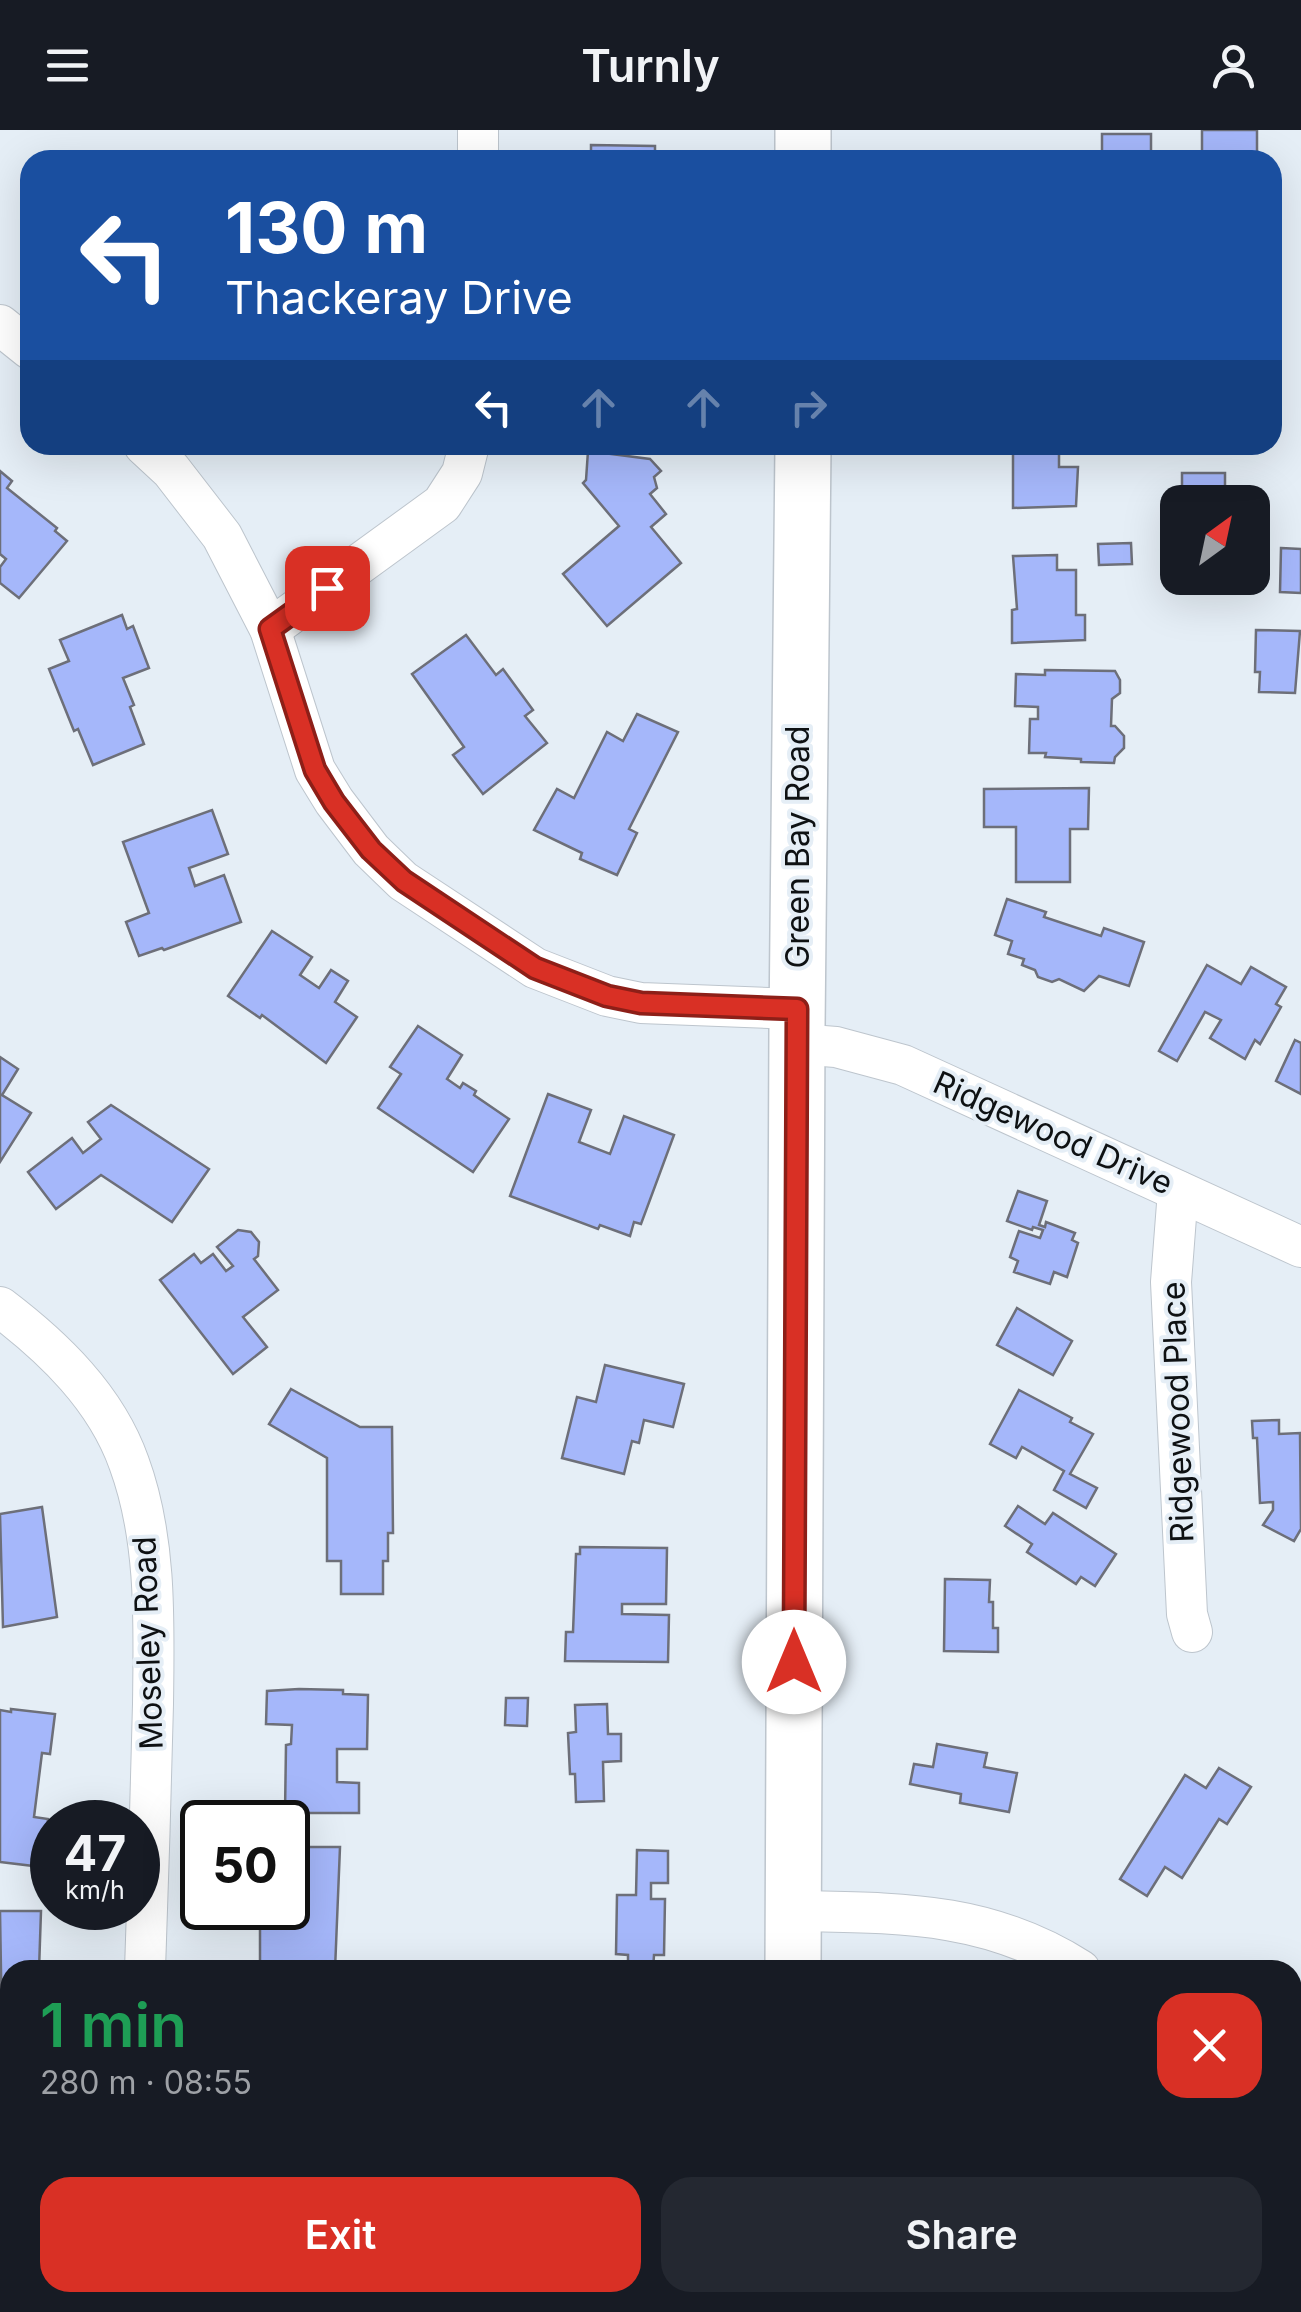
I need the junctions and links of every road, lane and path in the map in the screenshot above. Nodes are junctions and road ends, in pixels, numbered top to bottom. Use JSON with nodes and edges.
{"nodes":[{"id":1,"x":0,"y":325,"type":"edge"},
{"id":2,"x":20,"y":341,"type":"edge"},
{"id":3,"x":155,"y":455,"type":"edge"},
{"id":4,"x":466,"y":455,"type":"edge"},
{"id":5,"x":803,"y":455,"type":"edge"},
{"id":6,"x":270,"y":629,"type":"junction"},
{"id":7,"x":797,"y":1026,"type":"junction"},
{"id":8,"x":1178,"y":1190,"type":"junction"},
{"id":9,"x":1301,"y":1247,"type":"edge"},
{"id":10,"x":0,"y":1307,"type":"edge"},
{"id":11,"x":1192,"y":1632,"type":"dead end"},
{"id":12,"x":794,"y":1911,"type":"junction"},
{"id":13,"x":145,"y":1960,"type":"edge"},
{"id":14,"x":793,"y":1960,"type":"edge"},
{"id":15,"x":1062,"y":1960,"type":"edge"}],
"edges":[{"from":1,"to":2,"type":"street"},
{"from":3,"to":6,"type":"street","name":"Ridgewood Drive"},
{"from":4,"to":6,"type":"street"},
{"from":5,"to":7,"type":"main road","name":"Green Bay Road"},
{"from":6,"to":7,"type":"street","name":"Ridgewood Drive"},
{"from":7,"to":8,"type":"street","name":"Ridgewood Drive"},
{"from":7,"to":12,"type":"main road","name":"Green Bay Road"},
{"from":8,"to":9,"type":"street","name":"Ridgewood Drive"},
{"from":8,"to":11,"type":"street","name":"Ridgewood Place"},
{"from":10,"to":13,"type":"street","name":"Moseley Road"},
{"from":12,"to":14,"type":"main road","name":"Green Bay Road"},
{"from":12,"to":15,"type":"street"}]}
